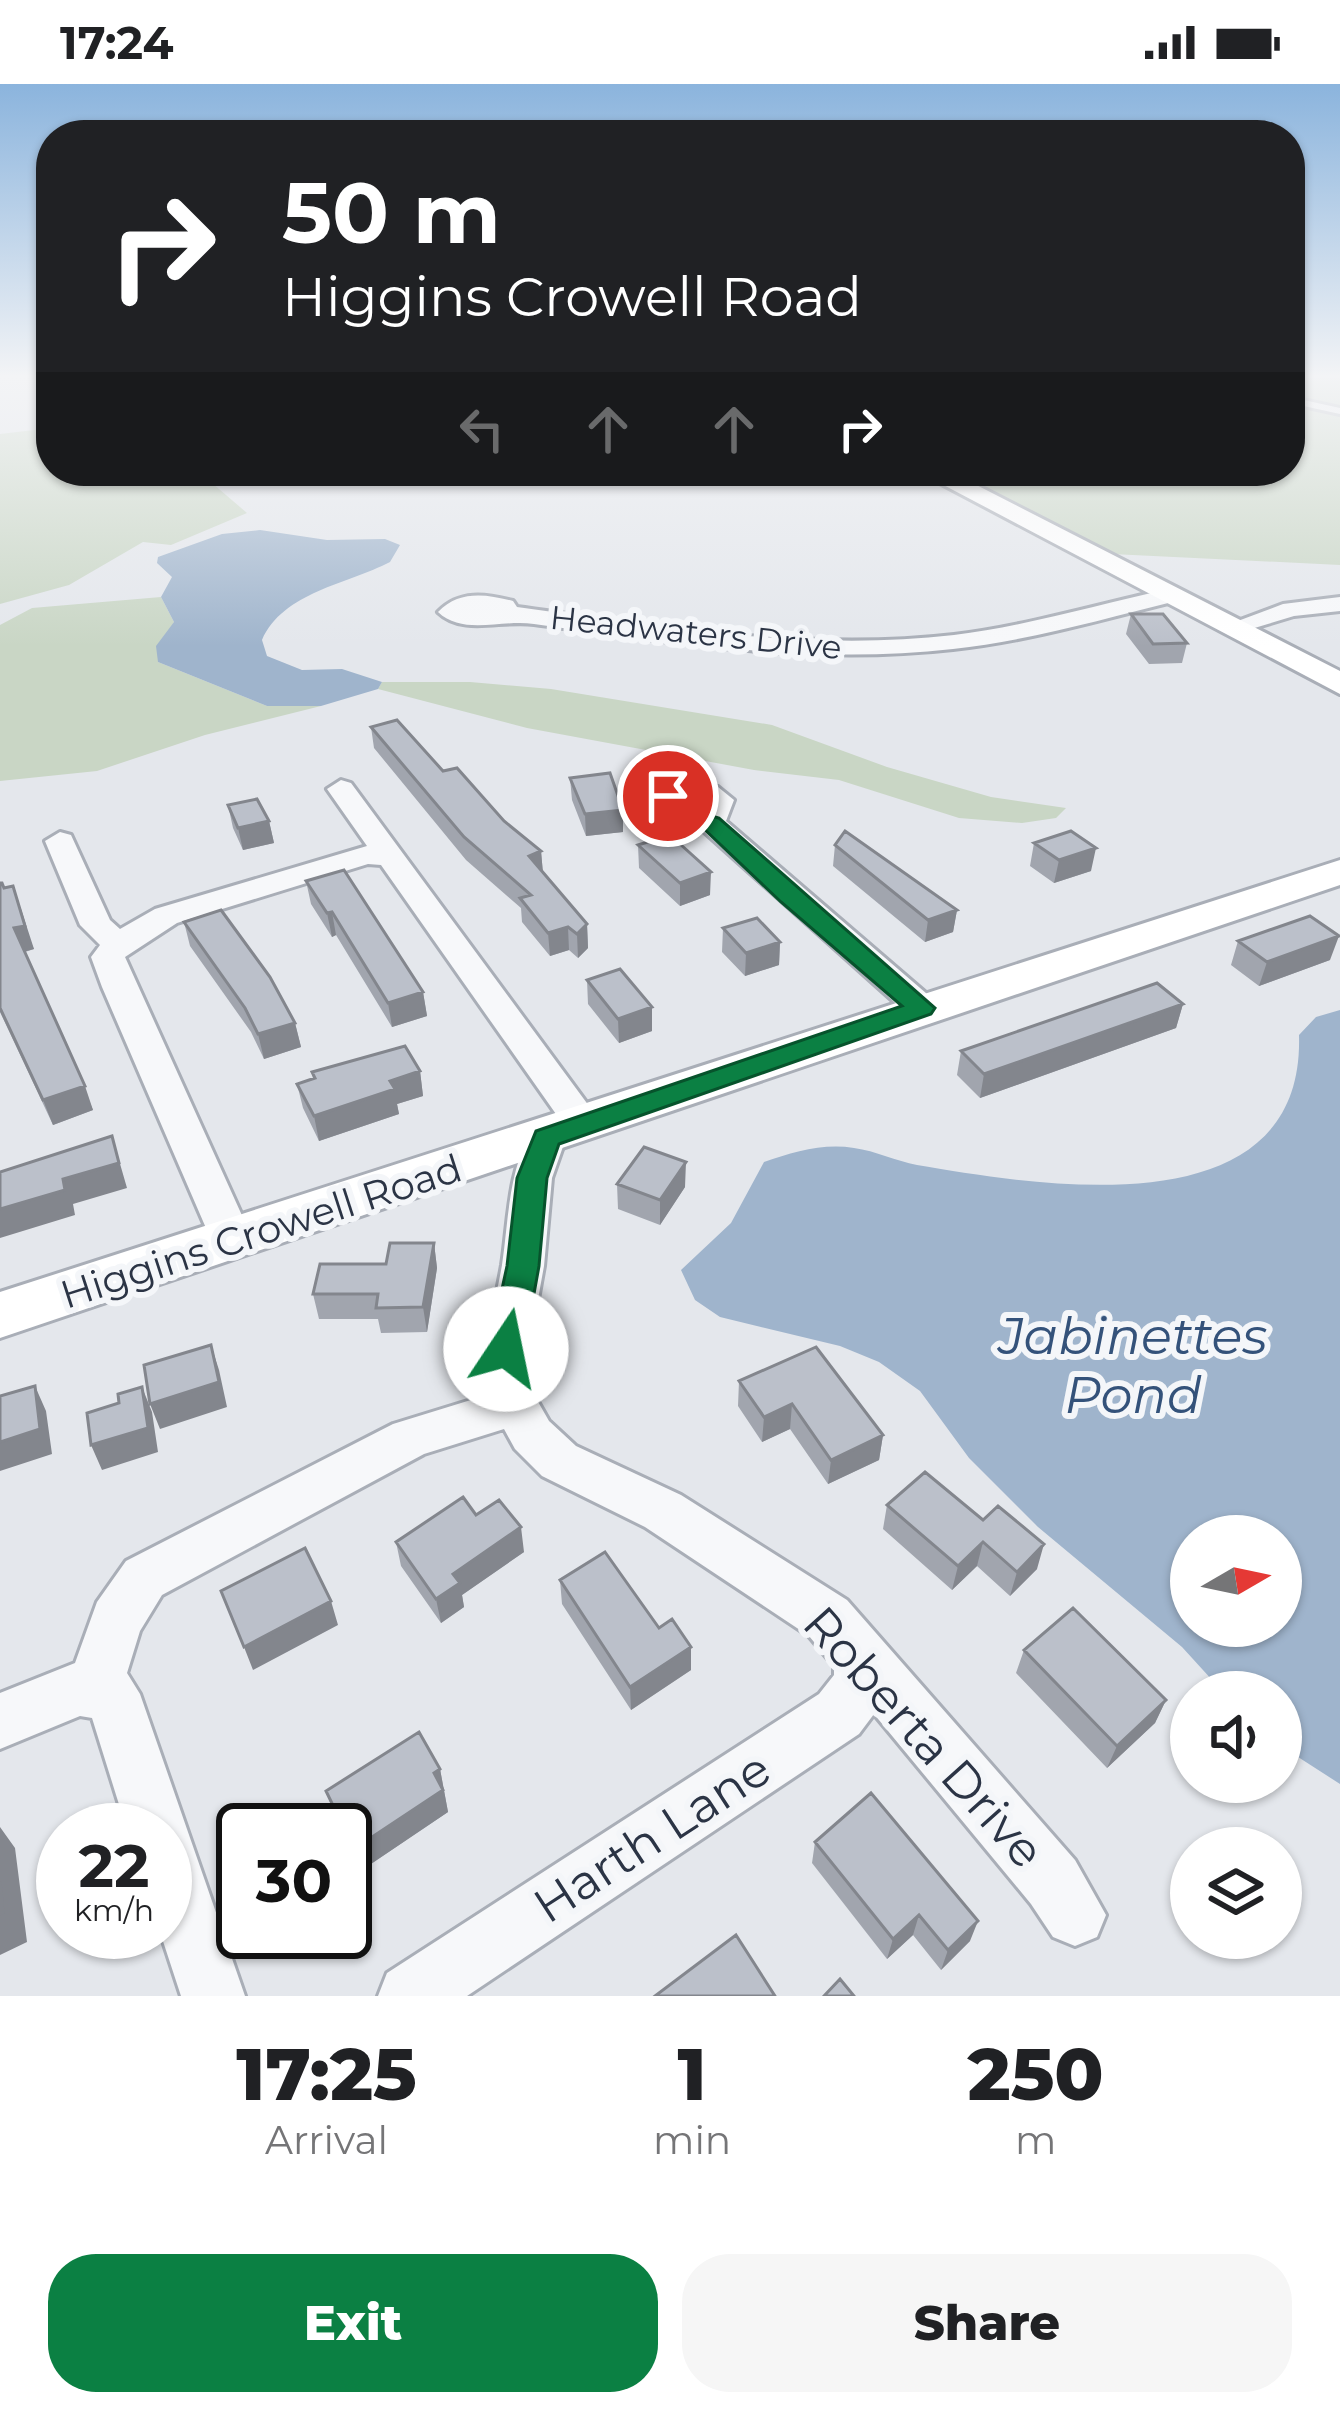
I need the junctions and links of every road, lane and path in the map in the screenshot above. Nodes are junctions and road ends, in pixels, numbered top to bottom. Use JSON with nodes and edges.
{"nodes":[{"id":1,"x":959,"y":486,"type":"edge"},
{"id":2,"x":1168,"y":596,"type":"junction"},
{"id":3,"x":1340,"y":604,"type":"edge"},
{"id":4,"x":507,"y":613,"type":"dead end"},
{"id":5,"x":1231,"y":628,"type":"junction"},
{"id":6,"x":1340,"y":684,"type":"edge"},
{"id":7,"x":341,"y":789,"type":"dead end"},
{"id":8,"x":711,"y":823,"type":"dead end"},
{"id":9,"x":60,"y":842,"type":"dead end"},
{"id":10,"x":390,"y":857,"type":"junction"},
{"id":11,"x":1340,"y":872,"type":"edge"},
{"id":12,"x":118,"y":944,"type":"junction"},
{"id":13,"x":922,"y":1008,"type":"junction"},
{"id":14,"x":565,"y":1132,"type":"junction"},
{"id":15,"x":233,"y":1242,"type":"junction"},
{"id":16,"x":0,"y":1316,"type":"edge"},
{"id":17,"x":515,"y":1406,"type":"junction"},
{"id":18,"x":861,"y":1656,"type":"junction"},
{"id":19,"x":95,"y":1690,"type":"junction"},
{"id":20,"x":0,"y":1721,"type":"edge"},
{"id":21,"x":149,"y":1803,"type":"edge"},
{"id":22,"x":1075,"y":1915,"type":"dead end"},
{"id":23,"x":192,"y":1933,"type":"edge"},
{"id":24,"x":213,"y":1996,"type":"edge"},
{"id":25,"x":410,"y":1996,"type":"edge"}],
"edges":[{"from":1,"to":2,"type":"main road"},
{"from":2,"to":4,"type":"street","name":"Headwaters Drive"},
{"from":2,"to":5,"type":"main road"},
{"from":3,"to":5,"type":"street"},
{"from":5,"to":6,"type":"main road"},
{"from":7,"to":10,"type":"street"},
{"from":8,"to":13,"type":"street"},
{"from":9,"to":12,"type":"street"},
{"from":10,"to":12,"type":"street"},
{"from":10,"to":14,"type":"street"},
{"from":11,"to":13,"type":"main road","name":"Higgins Crowell Road"},
{"from":12,"to":15,"type":"street"},
{"from":13,"to":14,"type":"main road","name":"Higgins Crowell Road"},
{"from":14,"to":15,"type":"main road","name":"Higgins Crowell Road"},
{"from":14,"to":17,"type":"street","name":"Roberta Drive"},
{"from":15,"to":16,"type":"main road","name":"Higgins Crowell Road"},
{"from":17,"to":18,"type":"street","name":"Roberta Drive"},
{"from":17,"to":19,"type":"street"},
{"from":18,"to":22,"type":"street","name":"Roberta Drive"},
{"from":18,"to":25,"type":"street","name":"Harth Lane"},
{"from":19,"to":20,"type":"street"},
{"from":19,"to":21,"type":"street"},
{"from":23,"to":24,"type":"street"}]}
